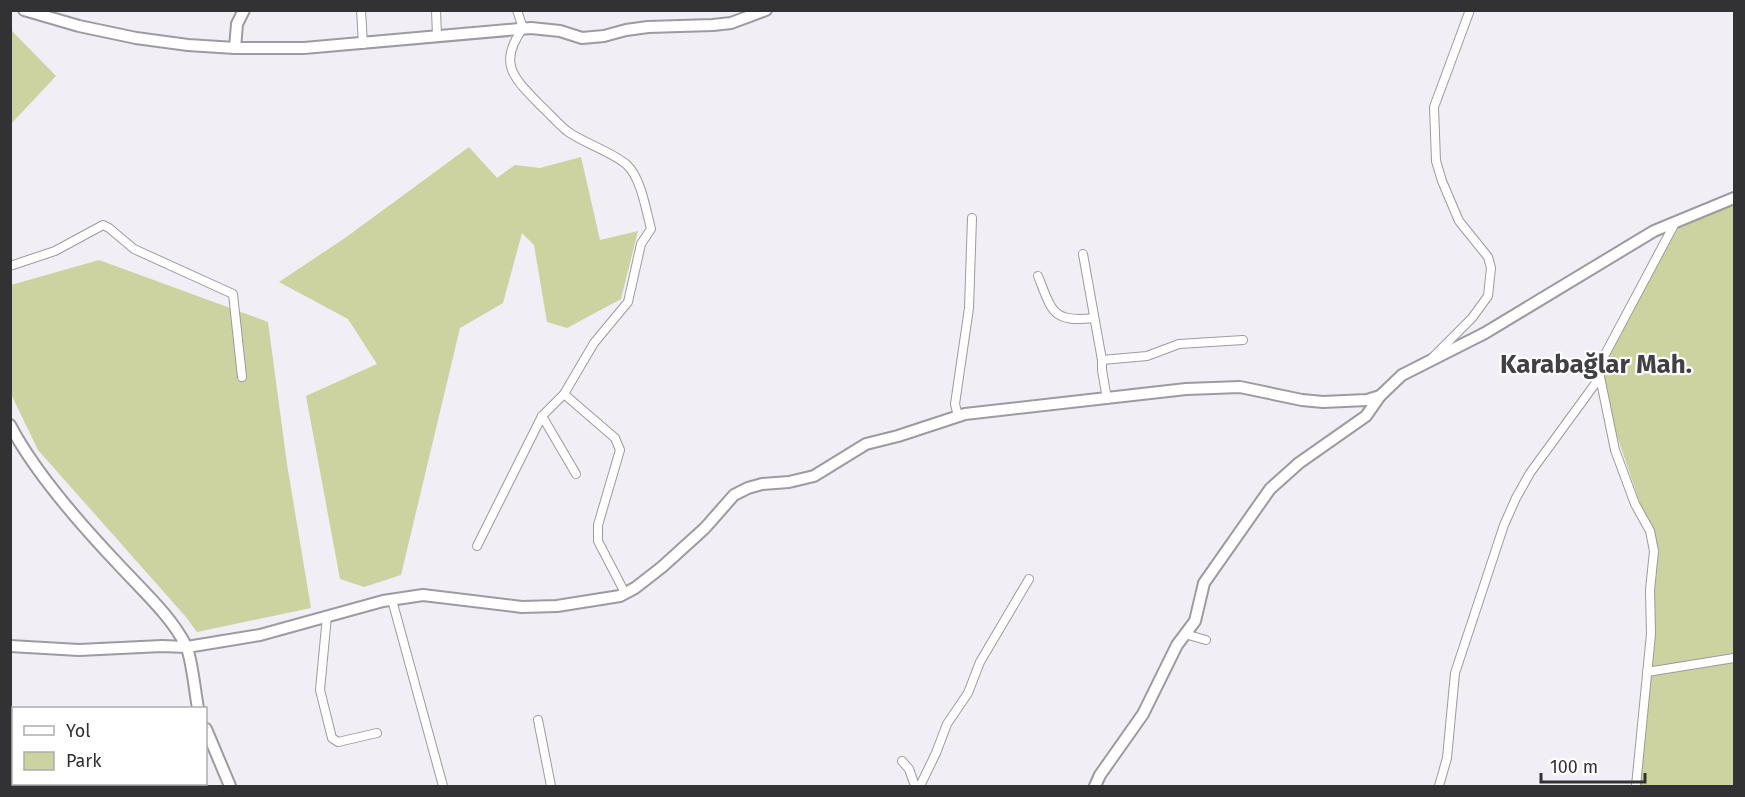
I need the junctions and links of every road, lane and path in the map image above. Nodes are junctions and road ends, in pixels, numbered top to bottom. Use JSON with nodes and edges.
{"nodes":[{"id":1,"x":24,"y":10,"type":"edge"},
{"id":2,"x":244,"y":10,"type":"edge"},
{"id":3,"x":361,"y":10,"type":"edge"},
{"id":4,"x":436,"y":10,"type":"edge"},
{"id":5,"x":517,"y":10,"type":"edge"},
{"id":6,"x":1470,"y":10,"type":"edge"},
{"id":7,"x":761,"y":11,"type":"edge"},
{"id":8,"x":523,"y":28,"type":"junction"},
{"id":9,"x":437,"y":36,"type":"junction"},
{"id":10,"x":363,"y":44,"type":"junction"},
{"id":11,"x":235,"y":48,"type":"junction"},
{"id":12,"x":1734,"y":198,"type":"edge"},
{"id":13,"x":972,"y":218,"type":"dead end"},
{"id":14,"x":1675,"y":223,"type":"junction"},
{"id":15,"x":1083,"y":254,"type":"dead end"},
{"id":16,"x":10,"y":266,"type":"edge"},
{"id":17,"x":1038,"y":276,"type":"dead end"},
{"id":18,"x":1094,"y":318,"type":"junction"},
{"id":19,"x":1243,"y":340,"type":"dead end"},
{"id":20,"x":1431,"y":359,"type":"junction"},
{"id":21,"x":1102,"y":360,"type":"junction"},
{"id":22,"x":1599,"y":370,"type":"junction"},
{"id":23,"x":242,"y":377,"type":"dead end"},
{"id":24,"x":564,"y":394,"type":"junction"},
{"id":25,"x":1380,"y":396,"type":"junction"},
{"id":26,"x":1107,"y":399,"type":"junction"},
{"id":27,"x":542,"y":416,"type":"junction"},
{"id":28,"x":958,"y":416,"type":"junction"},
{"id":29,"x":10,"y":425,"type":"edge"},
{"id":30,"x":576,"y":474,"type":"dead end"},
{"id":31,"x":477,"y":546,"type":"dead end"},
{"id":32,"x":1029,"y":579,"type":"dead end"},
{"id":33,"x":626,"y":593,"type":"junction"},
{"id":34,"x":392,"y":600,"type":"junction"},
{"id":35,"x":327,"y":616,"type":"junction"},
{"id":36,"x":1185,"y":634,"type":"junction"},
{"id":37,"x":1206,"y":640,"type":"dead end"},
{"id":38,"x":10,"y":646,"type":"edge"},
{"id":39,"x":187,"y":647,"type":"junction"},
{"id":40,"x":1734,"y":658,"type":"edge"},
{"id":41,"x":1647,"y":672,"type":"junction"},
{"id":42,"x":198,"y":707,"type":"edge"},
{"id":43,"x":538,"y":720,"type":"dead end"},
{"id":44,"x":207,"y":731,"type":"edge"},
{"id":45,"x":377,"y":733,"type":"dead end"},
{"id":46,"x":902,"y":761,"type":"dead end"},
{"id":47,"x":230,"y":786,"type":"edge"},
{"id":48,"x":443,"y":786,"type":"edge"},
{"id":49,"x":551,"y":786,"type":"edge"},
{"id":50,"x":915,"y":786,"type":"edge"},
{"id":51,"x":920,"y":786,"type":"edge"},
{"id":52,"x":1095,"y":786,"type":"edge"},
{"id":53,"x":1439,"y":786,"type":"edge"},
{"id":54,"x":1636,"y":786,"type":"edge"}],
"edges":[{"from":1,"to":11,"type":"street"},
{"from":2,"to":11,"type":"street"},
{"from":3,"to":10,"type":"street"},
{"from":4,"to":9,"type":"street"},
{"from":5,"to":8,"type":"street"},
{"from":6,"to":20,"type":"street"},
{"from":7,"to":8,"type":"street"},
{"from":8,"to":9,"type":"street"},
{"from":8,"to":24,"type":"street"},
{"from":9,"to":10,"type":"street"},
{"from":10,"to":11,"type":"street"},
{"from":12,"to":14,"type":"street"},
{"from":13,"to":28,"type":"street"},
{"from":14,"to":20,"type":"street"},
{"from":14,"to":22,"type":"street"},
{"from":15,"to":18,"type":"street"},
{"from":16,"to":23,"type":"street"},
{"from":17,"to":18,"type":"street"},
{"from":18,"to":21,"type":"street"},
{"from":19,"to":21,"type":"street"},
{"from":20,"to":25,"type":"street"},
{"from":21,"to":26,"type":"street"},
{"from":22,"to":41,"type":"street"},
{"from":22,"to":53,"type":"street"},
{"from":24,"to":27,"type":"street"},
{"from":24,"to":33,"type":"street"},
{"from":25,"to":26,"type":"street"},
{"from":25,"to":36,"type":"street"},
{"from":26,"to":28,"type":"street"},
{"from":27,"to":30,"type":"street"},
{"from":27,"to":31,"type":"street"},
{"from":28,"to":33,"type":"street"},
{"from":29,"to":39,"type":"street"},
{"from":32,"to":51,"type":"street"},
{"from":33,"to":34,"type":"street"},
{"from":34,"to":35,"type":"street"},
{"from":34,"to":48,"type":"street"},
{"from":35,"to":39,"type":"street"},
{"from":35,"to":45,"type":"street"},
{"from":36,"to":37,"type":"street"},
{"from":36,"to":52,"type":"street"},
{"from":38,"to":39,"type":"street"},
{"from":39,"to":42,"type":"street"},
{"from":40,"to":41,"type":"street"},
{"from":41,"to":54,"type":"street"},
{"from":43,"to":49,"type":"street"},
{"from":44,"to":47,"type":"street"},
{"from":46,"to":50,"type":"street"}]}
